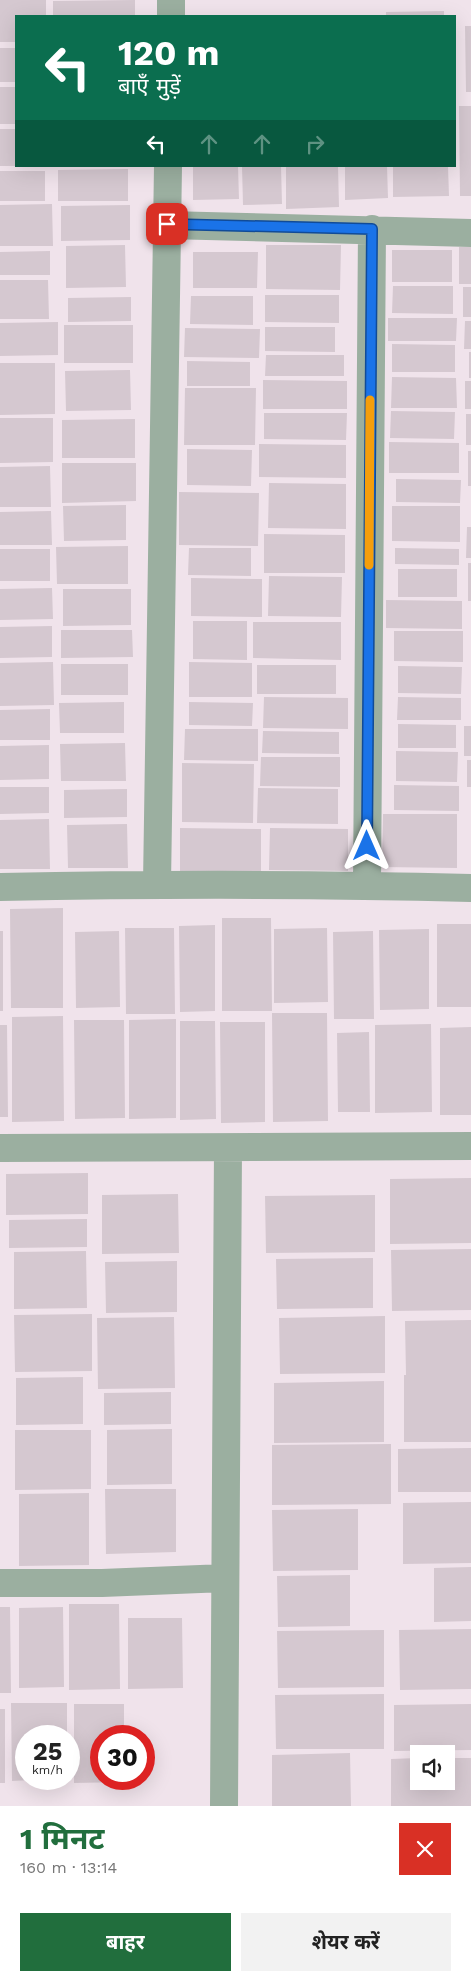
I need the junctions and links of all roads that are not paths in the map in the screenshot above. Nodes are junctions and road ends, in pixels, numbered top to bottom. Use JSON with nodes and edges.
{"nodes":[{"id":1,"x":171,"y":0,"type":"edge"},
{"id":2,"x":171,"y":15,"type":"edge"},
{"id":3,"x":168,"y":167,"type":"edge"},
{"id":4,"x":167,"y":224,"type":"junction"},
{"id":5,"x":372,"y":229,"type":"junction"},
{"id":6,"x":471,"y":233,"type":"edge"},
{"id":7,"x":157,"y":884,"type":"junction"},
{"id":8,"x":366,"y":885,"type":"junction"},
{"id":9,"x":0,"y":887,"type":"edge"},
{"id":10,"x":471,"y":888,"type":"edge"},
{"id":11,"x":471,"y":1146,"type":"edge"},
{"id":12,"x":0,"y":1148,"type":"edge"},
{"id":13,"x":228,"y":1148,"type":"junction"},
{"id":14,"x":225,"y":1578,"type":"junction"},
{"id":15,"x":0,"y":1583,"type":"edge"},
{"id":16,"x":224,"y":1806,"type":"edge"}],
"edges":[{"from":1,"to":2,"type":"street"},
{"from":3,"to":4,"type":"street"},
{"from":4,"to":5,"type":"street"},
{"from":4,"to":7,"type":"street"},
{"from":5,"to":6,"type":"street"},
{"from":5,"to":8,"type":"street"},
{"from":7,"to":8,"type":"street"},
{"from":7,"to":9,"type":"street"},
{"from":8,"to":10,"type":"street"},
{"from":11,"to":13,"type":"street"},
{"from":12,"to":13,"type":"street"},
{"from":13,"to":14,"type":"street"},
{"from":14,"to":15,"type":"street"},
{"from":14,"to":16,"type":"street"}]}
